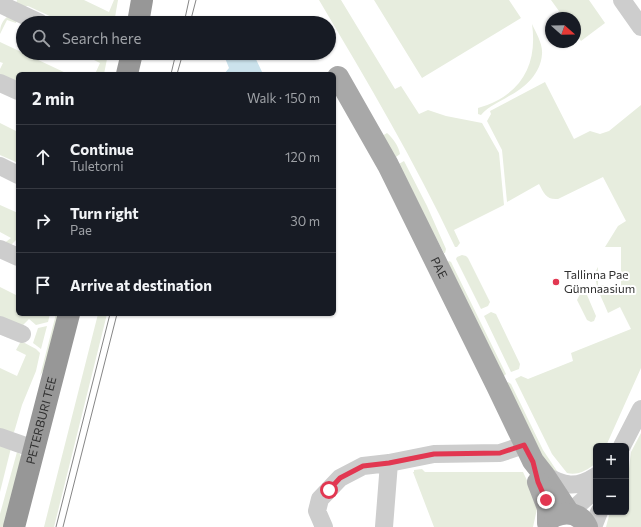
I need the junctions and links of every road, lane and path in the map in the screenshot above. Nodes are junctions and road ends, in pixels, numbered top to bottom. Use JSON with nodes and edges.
{"nodes":[{"id":1,"x":142,"y":0,"type":"edge"},
{"id":2,"x":622,"y":0,"type":"edge"},
{"id":3,"x":0,"y":2,"type":"edge"},
{"id":4,"x":27,"y":16,"type":"edge"},
{"id":5,"x":139,"y":16,"type":"edge"},
{"id":6,"x":641,"y":27,"type":"edge"},
{"id":7,"x":131,"y":60,"type":"edge"},
{"id":8,"x":128,"y":72,"type":"edge"},
{"id":9,"x":338,"y":77,"type":"dead end"},
{"id":10,"x":0,"y":83,"type":"edge"},
{"id":11,"x":16,"y":90,"type":"edge"},
{"id":12,"x":0,"y":166,"type":"edge"},
{"id":13,"x":16,"y":174,"type":"edge"},
{"id":14,"x":0,"y":249,"type":"edge"},
{"id":15,"x":16,"y":256,"type":"edge"},
{"id":16,"x":67,"y":316,"type":"edge"},
{"id":17,"x":0,"y":324,"type":"edge"},
{"id":18,"x":22,"y":334,"type":"dead end"},
{"id":19,"x":641,"y":408,"type":"edge"},
{"id":20,"x":0,"y":437,"type":"edge"},
{"id":21,"x":625,"y":443,"type":"edge"},
{"id":22,"x":34,"y":449,"type":"junction"},
{"id":23,"x":534,"y":461,"type":"junction"},
{"id":24,"x":389,"y":463,"type":"junction"},
{"id":25,"x":593,"y":478,"type":"edge"},
{"id":26,"x":593,"y":492,"type":"edge"},
{"id":27,"x":569,"y":513,"type":"junction"},
{"id":28,"x":598,"y":515,"type":"edge"},
{"id":29,"x":546,"y":525,"type":"edge"},
{"id":30,"x":14,"y":527,"type":"edge"},
{"id":31,"x":324,"y":527,"type":"edge"},
{"id":32,"x":384,"y":527,"type":"edge"},
{"id":33,"x":587,"y":527,"type":"edge"},
{"id":34,"x":593,"y":527,"type":"edge"}],
"edges":[{"from":1,"to":5,"type":"highway"},
{"from":2,"to":6,"type":"street"},
{"from":3,"to":4,"type":"street"},
{"from":7,"to":8,"type":"highway"},
{"from":9,"to":23,"type":"main road","name":"PAE"},
{"from":10,"to":11,"type":"street"},
{"from":12,"to":13,"type":"street"},
{"from":14,"to":15,"type":"street"},
{"from":16,"to":22,"type":"highway","name":"PETERBURI TEE"},
{"from":17,"to":18,"type":"street"},
{"from":19,"to":21,"type":"street"},
{"from":20,"to":22,"type":"street"},
{"from":22,"to":30,"type":"highway","name":"PETERBURI TEE"},
{"from":23,"to":24,"type":"street"},
{"from":23,"to":25,"type":"street"},
{"from":23,"to":27,"type":"main road","name":"PAE"},
{"from":23,"to":29,"type":"main road","name":"PAE"},
{"from":24,"to":31,"type":"street"},
{"from":24,"to":32,"type":"street"},
{"from":26,"to":27,"type":"street"},
{"from":27,"to":29,"type":"main road"},
{"from":27,"to":33,"type":"main road"},
{"from":28,"to":34,"type":"street"}]}
